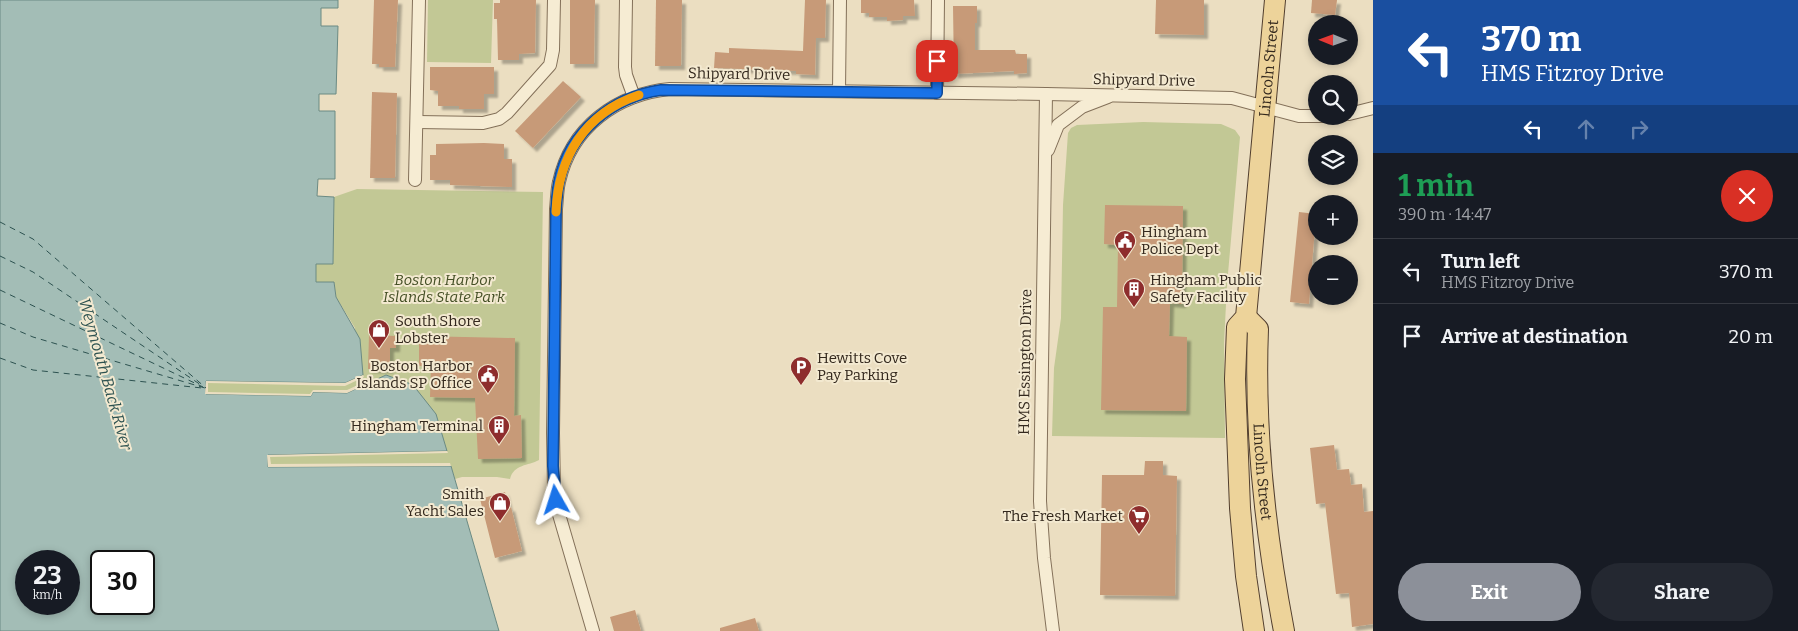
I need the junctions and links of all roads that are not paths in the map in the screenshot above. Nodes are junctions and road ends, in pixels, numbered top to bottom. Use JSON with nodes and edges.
{"nodes":[{"id":1,"x":419,"y":0,"type":"edge"},
{"id":2,"x":554,"y":0,"type":"edge"},
{"id":3,"x":626,"y":0,"type":"edge"},
{"id":4,"x":840,"y":0,"type":"edge"},
{"id":5,"x":938,"y":0,"type":"edge"},
{"id":6,"x":1275,"y":0,"type":"edge"},
{"id":7,"x":839,"y":91,"type":"junction"},
{"id":8,"x":937,"y":93,"type":"junction"},
{"id":9,"x":1046,"y":94,"type":"junction"},
{"id":10,"x":1114,"y":95,"type":"junction"},
{"id":11,"x":634,"y":97,"type":"junction"},
{"id":12,"x":1266,"y":107,"type":"junction"},
{"id":13,"x":1373,"y":108,"type":"edge"},
{"id":14,"x":1358,"y":112,"type":"edge"},
{"id":15,"x":1308,"y":116,"type":"edge"},
{"id":16,"x":418,"y":122,"type":"junction"},
{"id":17,"x":1045,"y":157,"type":"junction"},
{"id":18,"x":415,"y":180,"type":"dead end"},
{"id":19,"x":1246,"y":317,"type":"junction"},
{"id":20,"x":593,"y":631,"type":"edge"},
{"id":21,"x":1053,"y":631,"type":"edge"},
{"id":22,"x":1254,"y":631,"type":"edge"},
{"id":23,"x":1284,"y":631,"type":"edge"}],
"edges":[{"from":1,"to":16,"type":"street"},
{"from":2,"to":16,"type":"street"},
{"from":3,"to":11,"type":"street"},
{"from":4,"to":7,"type":"street"},
{"from":5,"to":8,"type":"street"},
{"from":6,"to":12,"type":"main road","name":"Lincoln Street"},
{"from":7,"to":8,"type":"street","name":"Shipyard Drive"},
{"from":7,"to":11,"type":"street","name":"Shipyard Drive"},
{"from":8,"to":9,"type":"street","name":"Shipyard Drive"},
{"from":9,"to":10,"type":"street","name":"Shipyard Drive"},
{"from":9,"to":17,"type":"street","name":"HMS Essington Drive"},
{"from":10,"to":12,"type":"street","name":"Shipyard Drive"},
{"from":10,"to":17,"type":"street"},
{"from":11,"to":20,"type":"street","name":"Shipyard Drive"},
{"from":12,"to":15,"type":"street","name":"Shipyard Drive"},
{"from":12,"to":19,"type":"main road","name":"Lincoln Street"},
{"from":13,"to":14,"type":"street"},
{"from":16,"to":18,"type":"street"},
{"from":17,"to":21,"type":"street","name":"HMS Essington Drive"},
{"from":19,"to":22,"type":"main road","name":"Lincoln Street"},
{"from":19,"to":23,"type":"main road","name":"Lincoln Street"}]}
